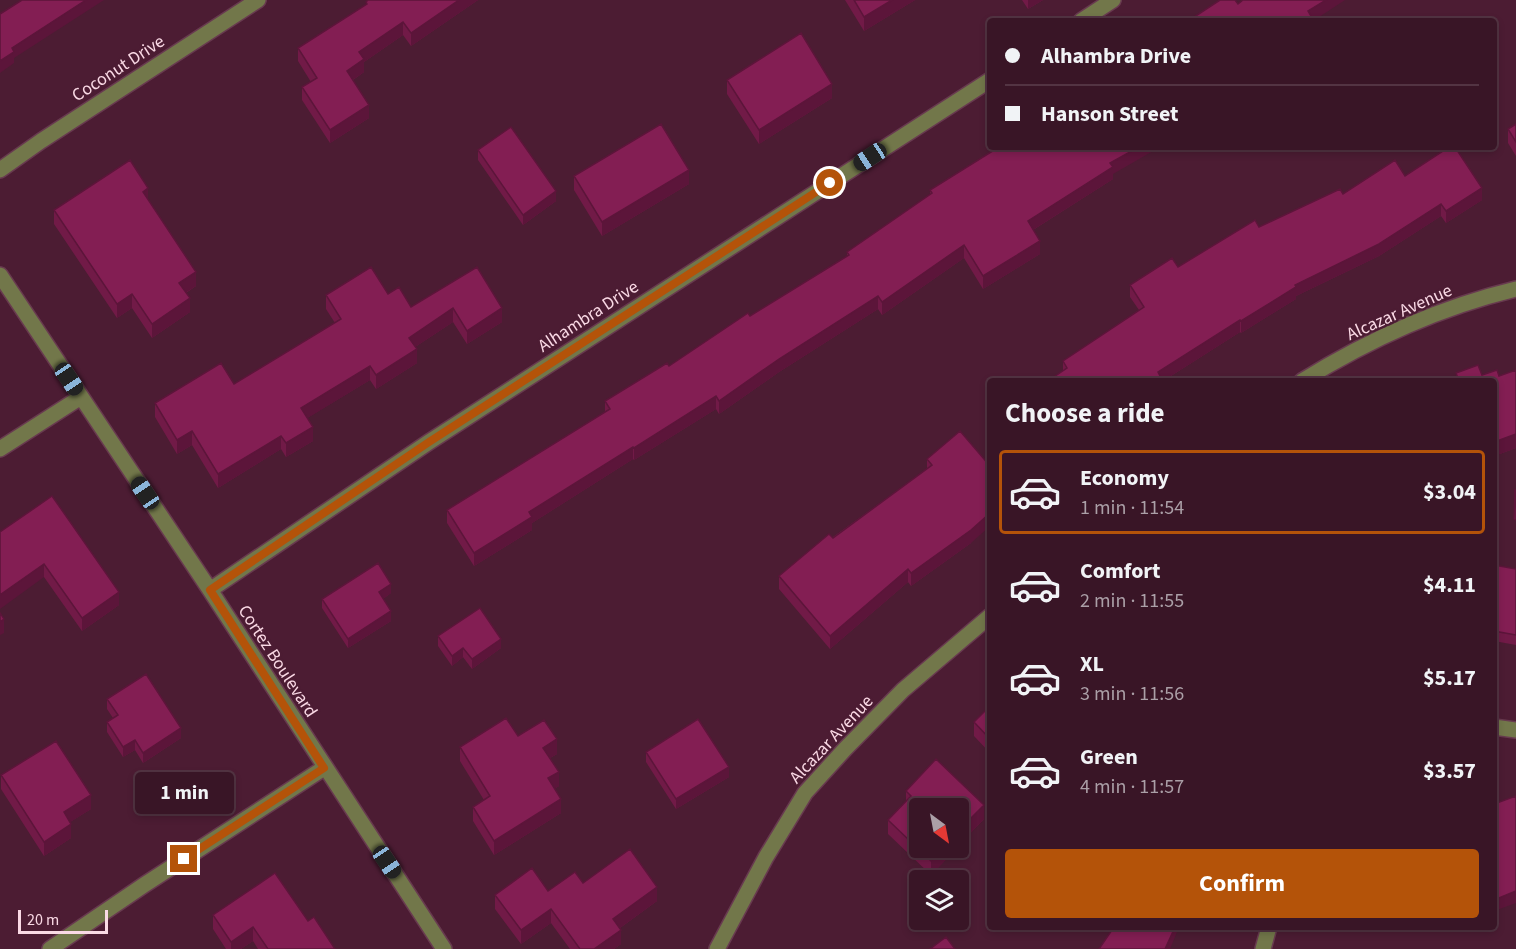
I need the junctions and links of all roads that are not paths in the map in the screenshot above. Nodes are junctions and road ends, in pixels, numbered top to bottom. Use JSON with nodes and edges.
{"nodes":[{"id":1,"x":258,"y":0,"type":"edge"},
{"id":2,"x":1113,"y":0,"type":"edge"},
{"id":3,"x":1086,"y":18,"type":"edge"},
{"id":4,"x":987,"y":82,"type":"edge"},
{"id":5,"x":0,"y":170,"type":"edge"},
{"id":6,"x":0,"y":275,"type":"edge"},
{"id":7,"x":1516,"y":289,"type":"edge"},
{"id":8,"x":1307,"y":378,"type":"edge"},
{"id":9,"x":81,"y":397,"type":"junction"},
{"id":10,"x":0,"y":449,"type":"edge"},
{"id":11,"x":210,"y":590,"type":"junction"},
{"id":12,"x":987,"y":619,"type":"edge"},
{"id":13,"x":1497,"y":727,"type":"edge"},
{"id":14,"x":1516,"y":730,"type":"edge"},
{"id":15,"x":324,"y":768,"type":"junction"},
{"id":16,"x":1268,"y":930,"type":"edge"},
{"id":17,"x":50,"y":949,"type":"edge"},
{"id":18,"x":444,"y":949,"type":"edge"},
{"id":19,"x":717,"y":949,"type":"edge"},
{"id":20,"x":1263,"y":949,"type":"edge"}],
"edges":[{"from":1,"to":5,"type":"street","name":"Coconut Drive"},
{"from":2,"to":3,"type":"street"},
{"from":4,"to":11,"type":"street","name":"Alhambra Drive"},
{"from":6,"to":9,"type":"street","name":"Cortez Boulevard"},
{"from":7,"to":8,"type":"street","name":"Alcazar Avenue"},
{"from":9,"to":10,"type":"street"},
{"from":9,"to":11,"type":"street","name":"Cortez Boulevard"},
{"from":11,"to":15,"type":"street","name":"Cortez Boulevard"},
{"from":12,"to":19,"type":"street","name":"Alcazar Avenue"},
{"from":13,"to":14,"type":"street"},
{"from":15,"to":17,"type":"street"},
{"from":15,"to":18,"type":"street","name":"Cortez Boulevard"},
{"from":16,"to":20,"type":"street"}]}
